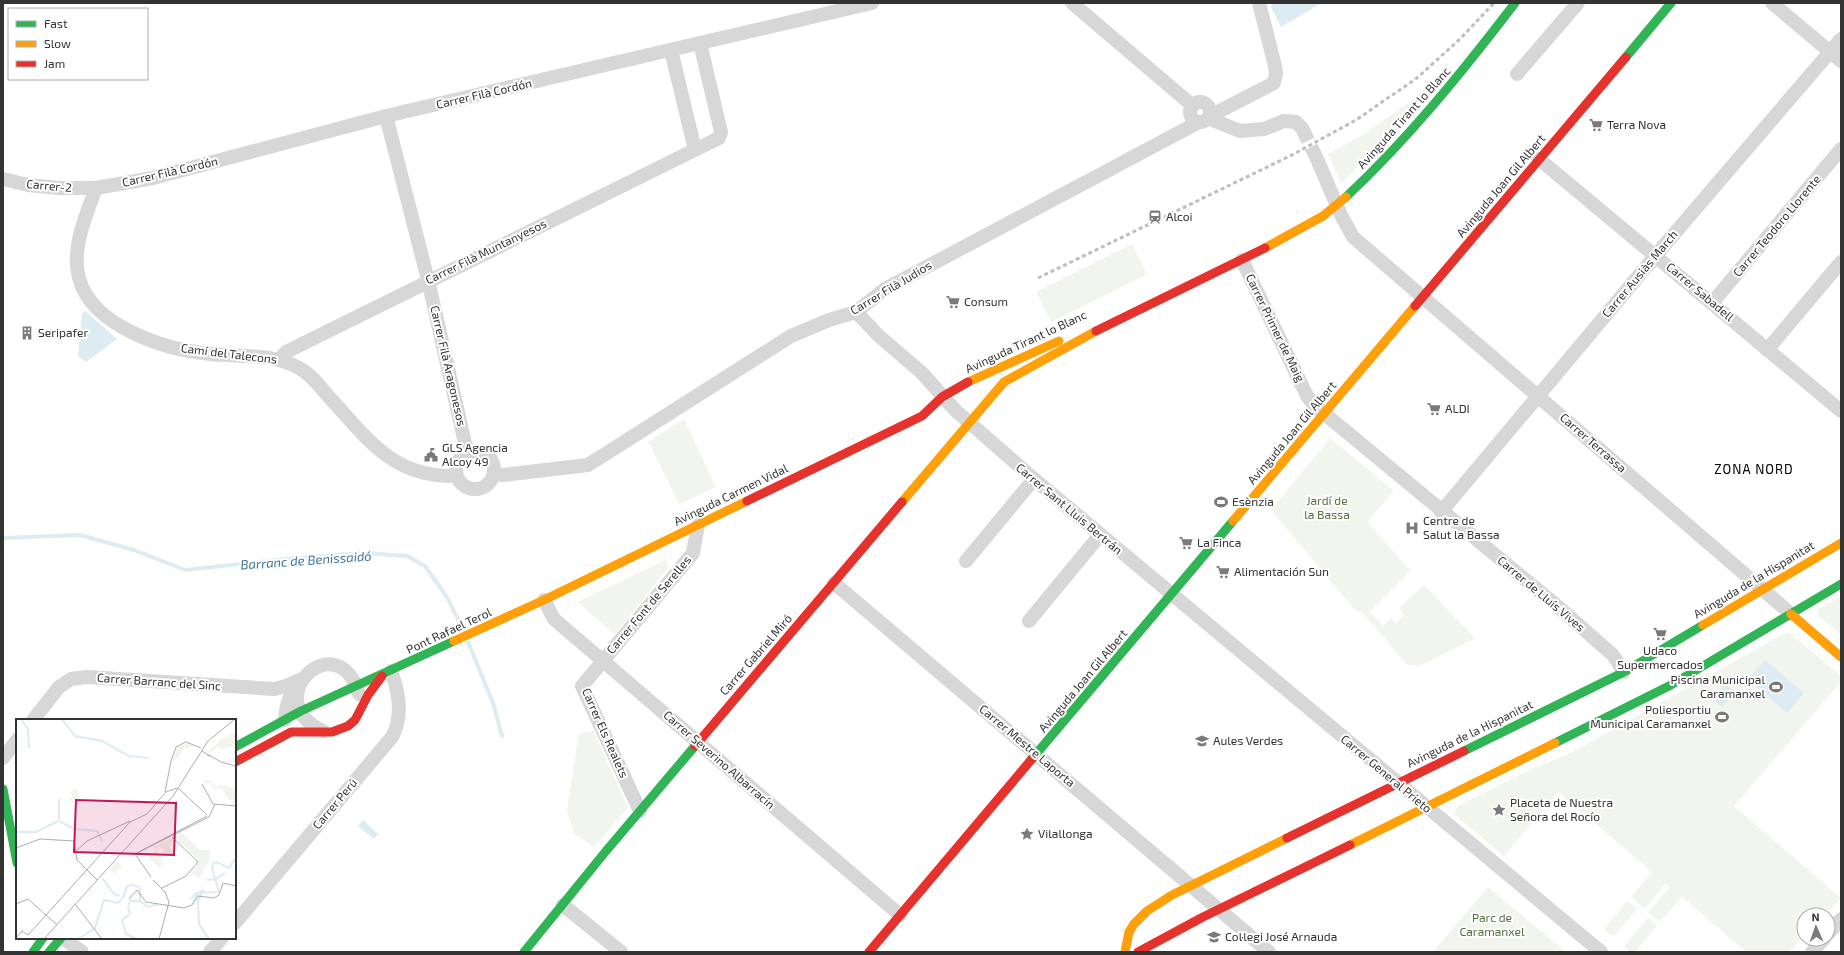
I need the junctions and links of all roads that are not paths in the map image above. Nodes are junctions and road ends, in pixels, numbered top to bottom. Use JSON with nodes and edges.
{"nodes":[{"id":1,"x":872,"y":3,"type":"edge"},
{"id":2,"x":1072,"y":3,"type":"edge"},
{"id":3,"x":1259,"y":3,"type":"edge"},
{"id":4,"x":1515,"y":3,"type":"edge"},
{"id":5,"x":1578,"y":3,"type":"edge"},
{"id":6,"x":1671,"y":3,"type":"edge"},
{"id":7,"x":1772,"y":3,"type":"edge"},
{"id":8,"x":1841,"y":39,"type":"edge"},
{"id":9,"x":700,"y":43,"type":"junction"},
{"id":10,"x":671,"y":50,"type":"junction"},
{"id":11,"x":1830,"y":52,"type":"junction"},
{"id":12,"x":1841,"y":61,"type":"edge"},
{"id":13,"x":1517,"y":74,"type":"dead end"},
{"id":14,"x":386,"y":116,"type":"junction"},
{"id":15,"x":1205,"y":118,"type":"junction"},
{"id":16,"x":1302,"y":128,"type":"tunnel mouth"},
{"id":17,"x":1841,"y":149,"type":"edge"},
{"id":18,"x":695,"y":150,"type":"junction"},
{"id":19,"x":1317,"y":159,"type":"tunnel mouth"},
{"id":20,"x":1539,"y":159,"type":"junction"},
{"id":21,"x":3,"y":179,"type":"edge"},
{"id":22,"x":96,"y":188,"type":"junction"},
{"id":23,"x":1656,"y":256,"type":"junction"},
{"id":24,"x":1242,"y":260,"type":"junction"},
{"id":25,"x":1841,"y":262,"type":"edge"},
{"id":26,"x":428,"y":280,"type":"junction"},
{"id":27,"x":1422,"y":298,"type":"junction"},
{"id":28,"x":1712,"y":303,"type":"junction"},
{"id":29,"x":856,"y":312,"type":"junction"},
{"id":30,"x":1123,"y":318,"type":"junction"},
{"id":31,"x":1767,"y":350,"type":"junction"},
{"id":32,"x":280,"y":359,"type":"junction"},
{"id":33,"x":942,"y":397,"type":"junction"},
{"id":34,"x":1538,"y":397,"type":"junction"},
{"id":35,"x":1841,"y":411,"type":"edge"},
{"id":36,"x":1325,"y":414,"type":"junction"},
{"id":37,"x":968,"y":422,"type":"junction"},
{"id":38,"x":467,"y":452,"type":"junction"},
{"id":39,"x":494,"y":474,"type":"junction"},
{"id":40,"x":456,"y":476,"type":"junction"},
{"id":41,"x":1034,"y":479,"type":"junction"},
{"id":42,"x":1442,"y":512,"type":"junction"},
{"id":43,"x":698,"y":525,"type":"junction"},
{"id":44,"x":1100,"y":535,"type":"junction"},
{"id":45,"x":1841,"y":543,"type":"edge"},
{"id":46,"x":966,"y":562,"type":"dead end"},
{"id":47,"x":834,"y":583,"type":"junction"},
{"id":48,"x":1841,"y":584,"type":"edge"},
{"id":49,"x":1763,"y":589,"type":"junction"},
{"id":50,"x":1172,"y":594,"type":"junction"},
{"id":51,"x":544,"y":600,"type":"junction"},
{"id":52,"x":526,"y":608,"type":"joint"},
{"id":53,"x":1791,"y":614,"type":"junction"},
{"id":54,"x":1028,"y":621,"type":"dead end"},
{"id":55,"x":1841,"y":657,"type":"edge"},
{"id":56,"x":603,"y":660,"type":"junction"},
{"id":57,"x":343,"y":670,"type":"junction"},
{"id":58,"x":1624,"y":672,"type":"junction"},
{"id":59,"x":386,"y":674,"type":"junction"},
{"id":60,"x":300,"y":682,"type":"junction"},
{"id":61,"x":356,"y":686,"type":"junction"},
{"id":62,"x":301,"y":711,"type":"junction"},
{"id":63,"x":358,"y":712,"type":"junction"},
{"id":64,"x":34,"y":719,"type":"edge"},
{"id":65,"x":285,"y":720,"type":"junction"},
{"id":66,"x":324,"y":731,"type":"junction"},
{"id":67,"x":16,"y":741,"type":"edge"},
{"id":68,"x":698,"y":742,"type":"junction"},
{"id":69,"x":236,"y":746,"type":"edge"},
{"id":70,"x":1037,"y":754,"type":"junction"},
{"id":71,"x":3,"y":758,"type":"edge"},
{"id":72,"x":236,"y":761,"type":"edge"},
{"id":73,"x":1398,"y":783,"type":"junction"},
{"id":74,"x":3,"y":789,"type":"edge"},
{"id":75,"x":1425,"y":807,"type":"junction"},
{"id":76,"x":640,"y":811,"type":"junction"},
{"id":77,"x":16,"y":858,"type":"edge"},
{"id":78,"x":1191,"y":885,"type":"junction"},
{"id":79,"x":563,"y":905,"type":"junction"},
{"id":80,"x":1220,"y":909,"type":"junction"},
{"id":81,"x":900,"y":915,"type":"junction"},
{"id":82,"x":236,"y":922,"type":"edge"},
{"id":83,"x":31,"y":939,"type":"edge"},
{"id":84,"x":43,"y":939,"type":"edge"},
{"id":85,"x":61,"y":939,"type":"edge"},
{"id":86,"x":63,"y":939,"type":"edge"},
{"id":87,"x":221,"y":939,"type":"edge"},
{"id":88,"x":33,"y":952,"type":"edge"},
{"id":89,"x":49,"y":952,"type":"edge"},
{"id":90,"x":82,"y":952,"type":"edge"},
{"id":91,"x":210,"y":952,"type":"edge"},
{"id":92,"x":524,"y":952,"type":"edge"},
{"id":93,"x":621,"y":952,"type":"edge"},
{"id":94,"x":869,"y":952,"type":"edge"},
{"id":95,"x":1125,"y":952,"type":"edge"},
{"id":96,"x":1138,"y":952,"type":"edge"},
{"id":97,"x":1269,"y":952,"type":"edge"},
{"id":98,"x":1601,"y":952,"type":"edge"}],
"edges":[{"from":1,"to":9,"type":"street","name":"Carrer Filà Cordón"},
{"from":2,"to":15,"type":"street"},
{"from":3,"to":15,"type":"street","name":"Carrer Filà Judios"},
{"from":4,"to":24,"type":"street","name":"Avinguda Tirant lo Blanc","bridge":true},
{"from":5,"to":13,"type":"street"},
{"from":6,"to":20,"type":"street","name":"Avinguda Joan Gil Albert"},
{"from":7,"to":11,"type":"street"},
{"from":8,"to":11,"type":"street","name":"Carrer Ausiàs March"},
{"from":9,"to":10,"type":"street","name":"Carrer Filà Cordón"},
{"from":9,"to":18,"type":"street","name":"Carrer Filà Muntanyesos"},
{"from":10,"to":14,"type":"street","name":"Carrer Filà Cordón"},
{"from":10,"to":18,"type":"street"},
{"from":11,"to":12,"type":"street"},
{"from":11,"to":23,"type":"street","name":"Carrer Ausiàs March"},
{"from":14,"to":22,"type":"street","name":"Carrer Filà Cordón"},
{"from":14,"to":26,"type":"street","name":"Carrer Filà Aragonesos"},
{"from":15,"to":16,"type":"street"},
{"from":15,"to":29,"type":"street","name":"Carrer Filà Judios"},
{"from":17,"to":28,"type":"street","name":"Carrer Teodoro Llorente"},
{"from":18,"to":26,"type":"street","name":"Carrer Filà Muntanyesos"},
{"from":19,"to":27,"type":"street","name":"Carrer Terrassa"},
{"from":20,"to":23,"type":"street","name":"Carrer Sabadell"},
{"from":20,"to":27,"type":"street","name":"Avinguda Joan Gil Albert"},
{"from":21,"to":22,"type":"street","name":"Carrer-2"},
{"from":22,"to":32,"type":"street","name":"Camí del Talecons"},
{"from":23,"to":28,"type":"street","name":"Carrer Sabadell"},
{"from":23,"to":34,"type":"street","name":"Carrer Ausiàs March"},
{"from":24,"to":30,"type":"street","name":"Avinguda Tirant lo Blanc"},
{"from":24,"to":36,"type":"street","name":"Carrer Primer de Maig"},
{"from":25,"to":31,"type":"street"},
{"from":26,"to":32,"type":"street","name":"Carrer Filà Muntanyesos"},
{"from":26,"to":38,"type":"street","name":"Carrer Filà Aragonesos"},
{"from":27,"to":34,"type":"street","name":"Carrer Terrassa"},
{"from":27,"to":36,"type":"street","name":"Avinguda Joan Gil Albert"},
{"from":28,"to":31,"type":"street","name":"Carrer Sabadell"},
{"from":29,"to":33,"type":"street","name":"Carrer Sant Lluis Bertrán"},
{"from":29,"to":39,"type":"street","name":"Carrer Filà Judios"},
{"from":30,"to":33,"type":"street","name":"Avinguda Tirant lo Blanc"},
{"from":30,"to":37,"type":"street","name":"Avinguda Tirant lo Blanc"},
{"from":31,"to":35,"type":"street","name":"Carrer Sabadell"},
{"from":32,"to":40,"type":"street","name":"Camí del Talecons"},
{"from":33,"to":37,"type":"street","name":"Carrer Sant Lluis Bertrán"},
{"from":33,"to":43,"type":"street","name":"Avinguda Carmen Vidal"},
{"from":34,"to":42,"type":"street","name":"Carrer Ausiàs March"},
{"from":34,"to":49,"type":"street","name":"Carrer Terrassa"},
{"from":36,"to":42,"type":"street","name":"Carrer de Lluís Vives"},
{"from":36,"to":50,"type":"street","name":"Avinguda Joan Gil Albert"},
{"from":37,"to":41,"type":"street","name":"Carrer Sant Lluis Bertrán"},
{"from":37,"to":47,"type":"street","name":"Carrer Gabriel Miró"},
{"from":38,"to":39,"type":"street"},
{"from":38,"to":40,"type":"street"},
{"from":39,"to":40,"type":"street"},
{"from":41,"to":44,"type":"street","name":"Carrer Sant Lluis Bertrán"},
{"from":41,"to":46,"type":"street"},
{"from":42,"to":58,"type":"street","name":"Carrer de Lluís Vives"},
{"from":43,"to":51,"type":"street","name":"Avinguda Carmen Vidal"},
{"from":43,"to":56,"type":"street","name":"Carrer Font de Serelles"},
{"from":44,"to":50,"type":"street","name":"Carrer Sant Lluis Bertrán"},
{"from":44,"to":54,"type":"street"},
{"from":45,"to":49,"type":"street","name":"Avinguda de la Hispanitat"},
{"from":47,"to":68,"type":"street","name":"Carrer Gabriel Miró"},
{"from":47,"to":70,"type":"street","name":"Carrer Mestre Laporta"},
{"from":48,"to":53,"type":"street"},
{"from":49,"to":53,"type":"street","name":"Carrer Terrassa"},
{"from":49,"to":58,"type":"street","name":"Avinguda de la Hispanitat"},
{"from":50,"to":70,"type":"street","name":"Avinguda Joan Gil Albert"},
{"from":50,"to":73,"type":"street","name":"Carrer General Prieto"},
{"from":51,"to":52,"type":"street","name":"Avinguda Carmen Vidal"},
{"from":51,"to":56,"type":"street","name":"Carrer Severino Albarracín"},
{"from":52,"to":59,"type":"street","name":"Pont Rafael Terol"},
{"from":53,"to":55,"type":"street"},
{"from":53,"to":75,"type":"street"},
{"from":56,"to":68,"type":"street","name":"Carrer Severino Albarracín"},
{"from":56,"to":76,"type":"street","name":"Carrer Els Realets"},
{"from":57,"to":59,"type":"street"},
{"from":57,"to":60,"type":"street"},
{"from":57,"to":61,"type":"street"},
{"from":58,"to":73,"type":"street","name":"Avinguda de la Hispanitat"},
{"from":59,"to":61,"type":"street","name":"Pont Rafael Terol"},
{"from":59,"to":63,"type":"street"},
{"from":59,"to":82,"type":"street","name":"Carrer Perú"},
{"from":60,"to":62,"type":"street"},
{"from":60,"to":64,"type":"street","name":"Carrer Barranc del Sinc"},
{"from":60,"to":65,"type":"street"},
{"from":61,"to":62,"type":"street","name":"Pont Rafael Terol"},
{"from":61,"to":63,"type":"street"},
{"from":62,"to":65,"type":"street","name":"Pont Rafael Terol"},
{"from":62,"to":66,"type":"street"},
{"from":63,"to":66,"type":"street"},
{"from":65,"to":69,"type":"street","name":"Pont Rafael Terol"},
{"from":66,"to":72,"type":"street"},
{"from":67,"to":71,"type":"street"},
{"from":68,"to":76,"type":"street","name":"Carrer Gabriel Miró"},
{"from":68,"to":81,"type":"street","name":"Carrer Severino Albarracín"},
{"from":70,"to":78,"type":"street","name":"Carrer Mestre Laporta"},
{"from":70,"to":81,"type":"street","name":"Avinguda Joan Gil Albert"},
{"from":73,"to":75,"type":"street","name":"Carrer General Prieto"},
{"from":73,"to":78,"type":"street","name":"Avinguda de la Hispanitat"},
{"from":74,"to":77,"type":"street"},
{"from":75,"to":80,"type":"street"},
{"from":75,"to":98,"type":"street","name":"Carrer General Prieto"},
{"from":76,"to":79,"type":"street","name":"Carrer Gabriel Miró"},
{"from":78,"to":80,"type":"street","name":"Carrer Mestre Laporta"},
{"from":78,"to":95,"type":"street","name":"Avinguda de la Hispanitat"},
{"from":79,"to":92,"type":"street","name":"Carrer Gabriel Miró"},
{"from":79,"to":93,"type":"street"},
{"from":80,"to":96,"type":"street"},
{"from":80,"to":97,"type":"street","name":"Carrer Mestre Laporta"},
{"from":81,"to":94,"type":"street","name":"Avinguda Joan Gil Albert"},
{"from":83,"to":88,"type":"street"},
{"from":84,"to":88,"type":"street"},
{"from":85,"to":89,"type":"street"},
{"from":86,"to":90,"type":"street"},
{"from":87,"to":91,"type":"street"}]}
